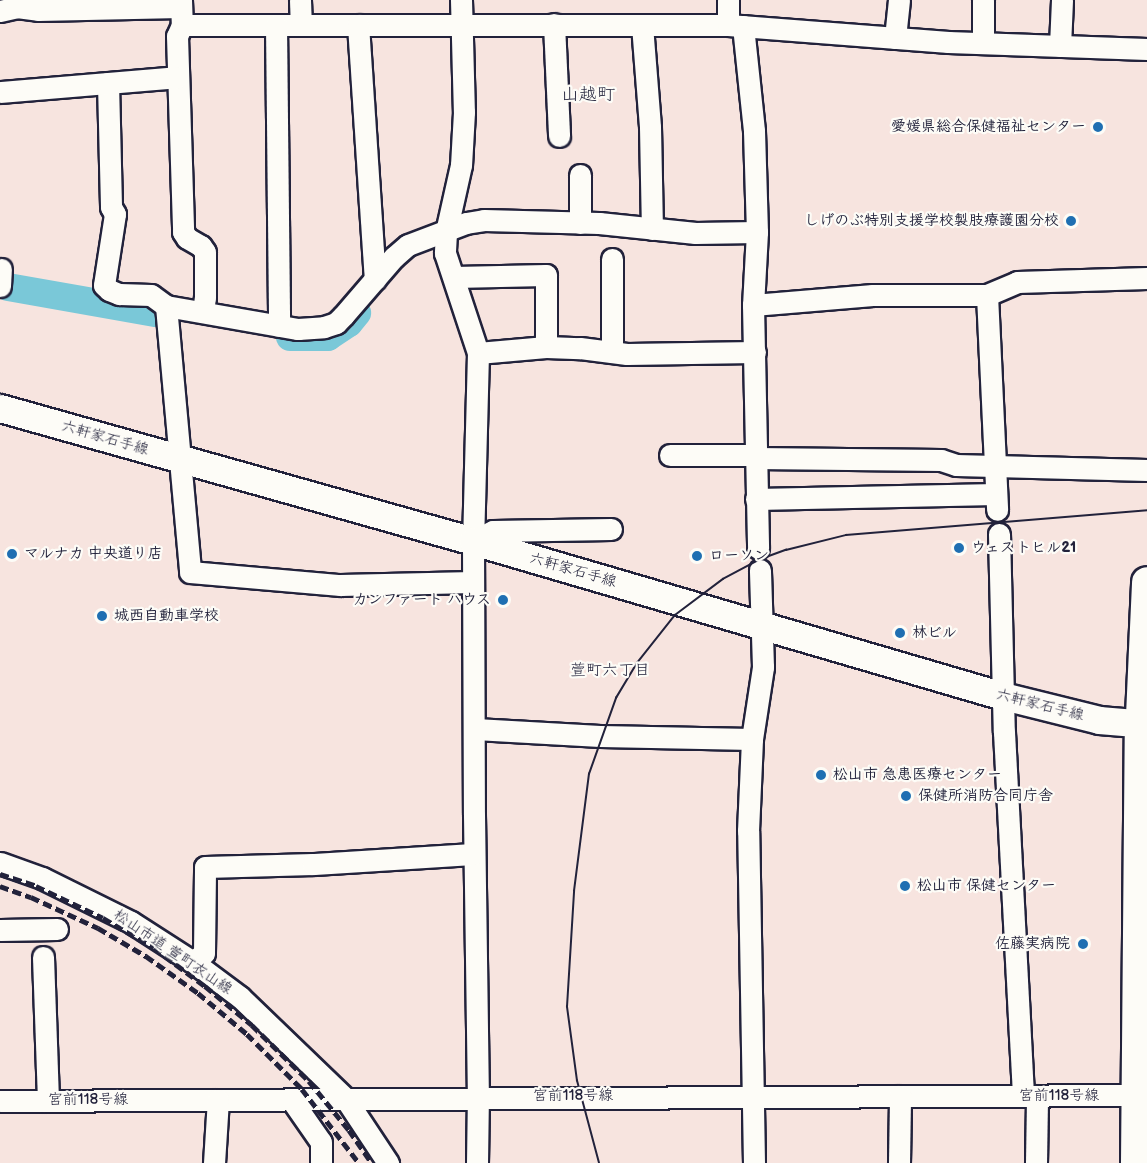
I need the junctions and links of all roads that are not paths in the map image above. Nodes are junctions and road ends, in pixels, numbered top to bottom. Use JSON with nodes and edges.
{"nodes":[{"id":1,"x":300,"y":0,"type":"edge"},
{"id":2,"x":461,"y":0,"type":"edge"},
{"id":3,"x":728,"y":0,"type":"edge"},
{"id":4,"x":899,"y":0,"type":"edge"},
{"id":5,"x":983,"y":0,"type":"edge"},
{"id":6,"x":1062,"y":0,"type":"edge"},
{"id":7,"x":90,"y":4,"type":"edge"},
{"id":8,"x":11,"y":6,"type":"edge"},
{"id":9,"x":181,"y":11,"type":"edge"},
{"id":10,"x":462,"y":24,"type":"junction"},
{"id":11,"x":554,"y":24,"type":"junction"},
{"id":12,"x":276,"y":25,"type":"junction"},
{"id":13,"x":301,"y":25,"type":"junction"},
{"id":14,"x":358,"y":25,"type":"junction"},
{"id":15,"x":642,"y":25,"type":"junction"},
{"id":16,"x":736,"y":25,"type":"junction"},
{"id":17,"x":896,"y":38,"type":"junction"},
{"id":18,"x":983,"y":43,"type":"junction"},
{"id":19,"x":1060,"y":46,"type":"junction"},
{"id":20,"x":1147,"y":49,"type":"edge"},
{"id":21,"x":177,"y":78,"type":"junction"},
{"id":22,"x":108,"y":83,"type":"junction"},
{"id":23,"x":0,"y":92,"type":"edge"},
{"id":24,"x":559,"y":136,"type":"dead end"},
{"id":25,"x":580,"y":175,"type":"dead end"},
{"id":26,"x":580,"y":223,"type":"junction"},
{"id":27,"x":652,"y":229,"type":"junction"},
{"id":28,"x":446,"y":232,"type":"junction"},
{"id":29,"x":757,"y":232,"type":"junction"},
{"id":30,"x":612,"y":259,"type":"dead end"},
{"id":31,"x":454,"y":278,"type":"junction"},
{"id":32,"x":1147,"y":278,"type":"edge"},
{"id":33,"x":375,"y":279,"type":"junction"},
{"id":34,"x":987,"y":295,"type":"junction"},
{"id":35,"x":753,"y":305,"type":"junction"},
{"id":36,"x":166,"y":306,"type":"junction"},
{"id":37,"x":202,"y":312,"type":"junction"},
{"id":38,"x":279,"y":326,"type":"junction"},
{"id":39,"x":546,"y":347,"type":"junction"},
{"id":40,"x":612,"y":352,"type":"junction"},
{"id":41,"x":755,"y":352,"type":"junction"},
{"id":42,"x":478,"y":353,"type":"junction"},
{"id":43,"x":0,"y":408,"type":"edge"},
{"id":44,"x":0,"y":423,"type":"edge"},
{"id":45,"x":670,"y":455,"type":"dead end"},
{"id":46,"x":755,"y":457,"type":"junction"},
{"id":47,"x":994,"y":466,"type":"junction"},
{"id":48,"x":182,"y":467,"type":"junction"},
{"id":49,"x":1147,"y":470,"type":"edge"},
{"id":50,"x":756,"y":499,"type":"junction"},
{"id":51,"x":611,"y":529,"type":"dead end"},
{"id":52,"x":999,"y":534,"type":"dead end"},
{"id":53,"x":758,"y":548,"type":"dead end"},
{"id":54,"x":473,"y":561,"type":"junction"},
{"id":55,"x":760,"y":570,"type":"dead end"},
{"id":56,"x":1147,"y":582,"type":"edge"},
{"id":57,"x":762,"y":633,"type":"junction"},
{"id":58,"x":1003,"y":703,"type":"junction"},
{"id":59,"x":475,"y":729,"type":"junction"},
{"id":60,"x":1144,"y":730,"type":"edge"},
{"id":61,"x":752,"y":739,"type":"junction"},
{"id":62,"x":474,"y":854,"type":"junction"},
{"id":63,"x":0,"y":862,"type":"edge"},
{"id":64,"x":57,"y":929,"type":"dead end"},
{"id":65,"x":0,"y":930,"type":"edge"},
{"id":66,"x":43,"y":957,"type":"dead end"},
{"id":67,"x":1142,"y":958,"type":"edge"},
{"id":68,"x":193,"y":962,"type":"junction"},
{"id":69,"x":1142,"y":1095,"type":"edge"},
{"id":70,"x":753,"y":1096,"type":"junction"},
{"id":71,"x":900,"y":1096,"type":"junction"},
{"id":72,"x":1030,"y":1096,"type":"junction"},
{"id":73,"x":478,"y":1097,"type":"junction"},
{"id":74,"x":345,"y":1098,"type":"junction"},
{"id":75,"x":291,"y":1099,"type":"junction"},
{"id":76,"x":218,"y":1100,"type":"junction"},
{"id":77,"x":0,"y":1101,"type":"edge"},
{"id":78,"x":48,"y":1101,"type":"junction"},
{"id":79,"x":214,"y":1163,"type":"edge"},
{"id":80,"x":321,"y":1163,"type":"edge"},
{"id":81,"x":387,"y":1163,"type":"edge"},
{"id":82,"x":477,"y":1163,"type":"edge"},
{"id":83,"x":754,"y":1163,"type":"edge"},
{"id":84,"x":899,"y":1163,"type":"edge"},
{"id":85,"x":1036,"y":1163,"type":"edge"},
{"id":86,"x":1136,"y":1163,"type":"edge"}],
"edges":[{"from":1,"to":13,"type":"street"},
{"from":2,"to":10,"type":"street"},
{"from":3,"to":16,"type":"street"},
{"from":4,"to":17,"type":"street"},
{"from":5,"to":18,"type":"street"},
{"from":6,"to":19,"type":"street"},
{"from":7,"to":8,"type":"street"},
{"from":7,"to":9,"type":"street"},
{"from":9,"to":12,"type":"street"},
{"from":9,"to":21,"type":"street"},
{"from":10,"to":11,"type":"street"},
{"from":10,"to":14,"type":"street"},
{"from":10,"to":28,"type":"street"},
{"from":11,"to":15,"type":"street"},
{"from":11,"to":24,"type":"street"},
{"from":12,"to":13,"type":"street"},
{"from":12,"to":38,"type":"street"},
{"from":13,"to":14,"type":"street"},
{"from":14,"to":33,"type":"street"},
{"from":15,"to":16,"type":"street"},
{"from":15,"to":27,"type":"street"},
{"from":16,"to":17,"type":"street"},
{"from":16,"to":29,"type":"street"},
{"from":17,"to":18,"type":"street"},
{"from":18,"to":19,"type":"street"},
{"from":19,"to":20,"type":"street"},
{"from":21,"to":22,"type":"street"},
{"from":21,"to":37,"type":"street"},
{"from":22,"to":23,"type":"street"},
{"from":22,"to":36,"type":"street"},
{"from":25,"to":26,"type":"street"},
{"from":26,"to":27,"type":"street"},
{"from":26,"to":28,"type":"street"},
{"from":27,"to":29,"type":"street"},
{"from":28,"to":31,"type":"street"},
{"from":28,"to":33,"type":"street"},
{"from":29,"to":35,"type":"street"},
{"from":30,"to":40,"type":"street"},
{"from":31,"to":39,"type":"street"},
{"from":31,"to":42,"type":"street"},
{"from":32,"to":34,"type":"street"},
{"from":33,"to":38,"type":"street"},
{"from":34,"to":35,"type":"street"},
{"from":34,"to":47,"type":"street"},
{"from":35,"to":41,"type":"street"},
{"from":36,"to":37,"type":"street"},
{"from":36,"to":48,"type":"street"},
{"from":37,"to":38,"type":"street"},
{"from":39,"to":40,"type":"street"},
{"from":39,"to":42,"type":"street"},
{"from":40,"to":41,"type":"street"},
{"from":41,"to":46,"type":"street"},
{"from":42,"to":54,"type":"street"},
{"from":43,"to":48,"type":"main road","name":"六軒家石手線"},
{"from":44,"to":48,"type":"main road","name":"六軒家石手線"},
{"from":45,"to":46,"type":"street"},
{"from":46,"to":47,"type":"street"},
{"from":46,"to":50,"type":"street"},
{"from":47,"to":49,"type":"street"},
{"from":47,"to":50,"type":"street"},
{"from":48,"to":54,"type":"main road","name":"六軒家石手線"},
{"from":48,"to":54,"type":"street"},
{"from":50,"to":53,"type":"street"},
{"from":51,"to":54,"type":"street"},
{"from":52,"to":58,"type":"street"},
{"from":54,"to":57,"type":"main road","name":"六軒家石手線"},
{"from":54,"to":59,"type":"street"},
{"from":55,"to":57,"type":"street"},
{"from":56,"to":60,"type":"highway"},
{"from":57,"to":58,"type":"main road","name":"六軒家石手線"},
{"from":57,"to":61,"type":"street"},
{"from":58,"to":60,"type":"main road","name":"六軒家石手線"},
{"from":58,"to":72,"type":"street"},
{"from":59,"to":61,"type":"street"},
{"from":59,"to":62,"type":"street"},
{"from":60,"to":67,"type":"highway"},
{"from":61,"to":70,"type":"street"},
{"from":62,"to":68,"type":"street"},
{"from":62,"to":73,"type":"street"},
{"from":63,"to":68,"type":"street","name":"松山市道 萱町衣山線"},
{"from":64,"to":65,"type":"street"},
{"from":66,"to":78,"type":"street"},
{"from":67,"to":69,"type":"highway"},
{"from":68,"to":74,"type":"street","name":"松山市道 萱町衣山線"},
{"from":69,"to":72,"type":"street","name":"宮前118号線"},
{"from":69,"to":86,"type":"highway"},
{"from":70,"to":71,"type":"street","name":"宮前118号線"},
{"from":70,"to":73,"type":"street","name":"宮前118号線"},
{"from":70,"to":83,"type":"street"},
{"from":71,"to":72,"type":"street","name":"宮前118号線"},
{"from":71,"to":84,"type":"street"},
{"from":72,"to":85,"type":"street"},
{"from":73,"to":74,"type":"street","name":"宮前118号線"},
{"from":73,"to":82,"type":"street"},
{"from":74,"to":75,"type":"street","name":"宮前118号線"},
{"from":74,"to":81,"type":"street","name":"松山市道 萱町衣山線"},
{"from":75,"to":76,"type":"street","name":"宮前118号線"},
{"from":75,"to":80,"type":"street"},
{"from":76,"to":78,"type":"street","name":"宮前118号線"},
{"from":76,"to":79,"type":"street"},
{"from":77,"to":78,"type":"street","name":"宮前118号線"}]}
